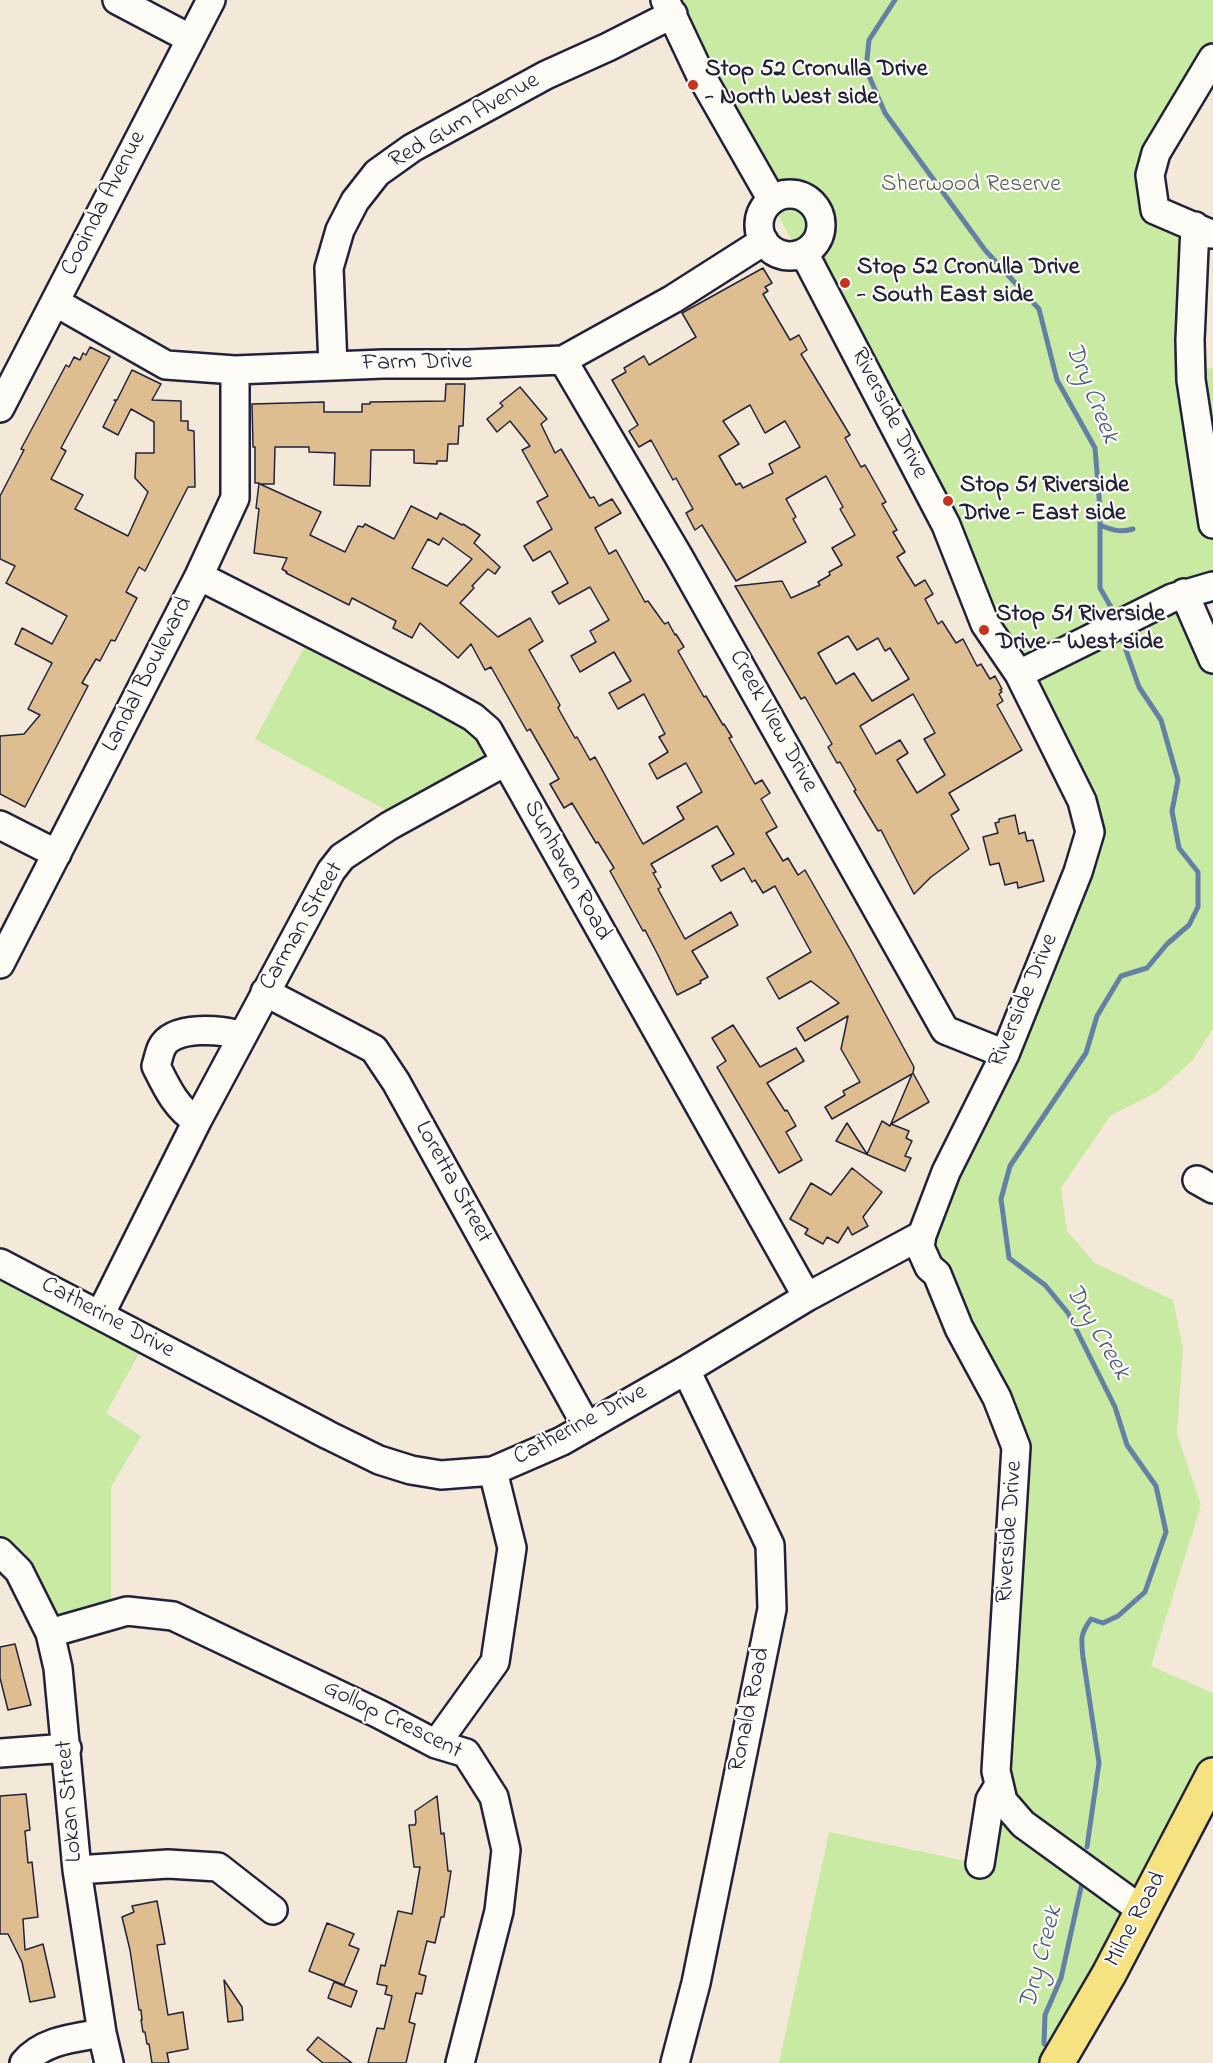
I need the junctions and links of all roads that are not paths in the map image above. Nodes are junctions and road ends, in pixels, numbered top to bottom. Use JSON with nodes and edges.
{"nodes":[{"id":1,"x":117,"y":0,"type":"edge"},
{"id":2,"x":211,"y":0,"type":"edge"},
{"id":3,"x":669,"y":7,"type":"edge"},
{"id":4,"x":191,"y":39,"type":"junction"},
{"id":5,"x":1213,"y":58,"type":"edge"},
{"id":6,"x":772,"y":200,"type":"junction"},
{"id":7,"x":1204,"y":230,"type":"edge"},
{"id":8,"x":764,"y":242,"type":"junction"},
{"id":9,"x":804,"y":253,"type":"junction"},
{"id":10,"x":55,"y":302,"type":"junction"},
{"id":11,"x":563,"y":360,"type":"junction"},
{"id":12,"x":333,"y":366,"type":"junction"},
{"id":13,"x":235,"y":370,"type":"junction"},
{"id":14,"x":0,"y":408,"type":"edge"},
{"id":15,"x":1213,"y":524,"type":"edge"},
{"id":16,"x":199,"y":576,"type":"junction"},
{"id":17,"x":1213,"y":586,"type":"edge"},
{"id":18,"x":1184,"y":593,"type":"junction"},
{"id":19,"x":1213,"y":658,"type":"edge"},
{"id":20,"x":1019,"y":674,"type":"junction"},
{"id":21,"x":505,"y":762,"type":"junction"},
{"id":22,"x":0,"y":825,"type":"edge"},
{"id":23,"x":57,"y":854,"type":"junction"},
{"id":24,"x":0,"y":964,"type":"edge"},
{"id":25,"x":265,"y":992,"type":"junction"},
{"id":26,"x":242,"y":1036,"type":"junction"},
{"id":27,"x":1005,"y":1054,"type":"junction"},
{"id":28,"x":197,"y":1121,"type":"junction"},
{"id":29,"x":922,"y":1235,"type":"junction"},
{"id":30,"x":0,"y":1263,"type":"edge"},
{"id":31,"x":807,"y":1297,"type":"junction"},
{"id":32,"x":100,"y":1315,"type":"junction"},
{"id":33,"x":686,"y":1370,"type":"junction"},
{"id":34,"x":587,"y":1427,"type":"junction"},
{"id":35,"x":493,"y":1471,"type":"junction"},
{"id":36,"x":0,"y":1552,"type":"edge"},
{"id":37,"x":50,"y":1633,"type":"junction"},
{"id":38,"x":436,"y":1744,"type":"junction"},
{"id":39,"x":67,"y":1748,"type":"junction"},
{"id":40,"x":0,"y":1753,"type":"edge"},
{"id":41,"x":1213,"y":1775,"type":"edge"},
{"id":42,"x":999,"y":1785,"type":"junction"},
{"id":43,"x":980,"y":1864,"type":"dead end"},
{"id":44,"x":77,"y":1870,"type":"junction"},
{"id":45,"x":273,"y":1910,"type":"dead end"},
{"id":46,"x":1143,"y":1911,"type":"junction"},
{"id":47,"x":102,"y":2033,"type":"junction"},
{"id":48,"x":1064,"y":2060,"type":"edge"},
{"id":49,"x":24,"y":2063,"type":"edge"},
{"id":50,"x":109,"y":2063,"type":"edge"},
{"id":51,"x":460,"y":2063,"type":"edge"},
{"id":52,"x":675,"y":2063,"type":"edge"}],
"edges":[{"from":1,"to":4,"type":"street"},
{"from":2,"to":4,"type":"street","name":"Cooinda Avenue"},
{"from":3,"to":6,"type":"street"},
{"from":3,"to":12,"type":"street","name":"Red Gum Avenue"},
{"from":4,"to":10,"type":"street","name":"Cooinda Avenue"},
{"from":5,"to":7,"type":"street"},
{"from":6,"to":8,"type":"street"},
{"from":6,"to":9,"type":"street"},
{"from":7,"to":15,"type":"street"},
{"from":8,"to":9,"type":"street"},
{"from":8,"to":11,"type":"street","name":"Farm Drive"},
{"from":9,"to":20,"type":"street","name":"Riverside Drive"},
{"from":10,"to":13,"type":"street","name":"Farm Drive"},
{"from":10,"to":14,"type":"street","name":"Cooinda Avenue"},
{"from":11,"to":12,"type":"street","name":"Farm Drive"},
{"from":11,"to":27,"type":"street","name":"Creek View Drive"},
{"from":12,"to":13,"type":"street","name":"Farm Drive"},
{"from":13,"to":16,"type":"street","name":"Landal Boulevard"},
{"from":16,"to":21,"type":"street","name":"Sunhaven Road"},
{"from":16,"to":23,"type":"street","name":"Landal Boulevard"},
{"from":17,"to":18,"type":"street"},
{"from":18,"to":19,"type":"street"},
{"from":18,"to":20,"type":"street"},
{"from":20,"to":27,"type":"street","name":"Riverside Drive"},
{"from":21,"to":25,"type":"street","name":"Carman Street"},
{"from":21,"to":31,"type":"street","name":"Sunhaven Road"},
{"from":22,"to":23,"type":"street"},
{"from":23,"to":24,"type":"street","name":"Landal Boulevard"},
{"from":25,"to":26,"type":"street","name":"Carman Street"},
{"from":25,"to":34,"type":"street","name":"Loretta Street"},
{"from":26,"to":28,"type":"street","name":"Carman Street"},
{"from":26,"to":28,"type":"street"},
{"from":27,"to":29,"type":"street","name":"Riverside Drive"},
{"from":28,"to":32,"type":"street","name":"Carman Street"},
{"from":29,"to":31,"type":"street","name":"Catherine Drive"},
{"from":29,"to":42,"type":"street","name":"Riverside Drive"},
{"from":30,"to":32,"type":"street","name":"Catherine Drive"},
{"from":31,"to":33,"type":"street","name":"Catherine Drive"},
{"from":32,"to":35,"type":"street","name":"Catherine Drive"},
{"from":33,"to":34,"type":"street","name":"Catherine Drive"},
{"from":33,"to":52,"type":"street","name":"Ronald Road"},
{"from":34,"to":35,"type":"street","name":"Catherine Drive"},
{"from":35,"to":38,"type":"street"},
{"from":36,"to":37,"type":"street","name":"Lokan Street"},
{"from":37,"to":38,"type":"street","name":"Gollop Crescent"},
{"from":37,"to":39,"type":"street","name":"Lokan Street"},
{"from":38,"to":51,"type":"street","name":"Gollop Crescent"},
{"from":39,"to":40,"type":"street"},
{"from":39,"to":44,"type":"street","name":"Lokan Street"},
{"from":41,"to":46,"type":"main road","name":"Milne Road"},
{"from":42,"to":43,"type":"street","name":"Riverside Drive"},
{"from":42,"to":46,"type":"street","name":"Riverside Drive"},
{"from":44,"to":45,"type":"street"},
{"from":44,"to":47,"type":"street","name":"Lokan Street"},
{"from":46,"to":48,"type":"main road","name":"Milne Road"},
{"from":47,"to":49,"type":"street"},
{"from":47,"to":50,"type":"street","name":"Lokan Street"}]}
